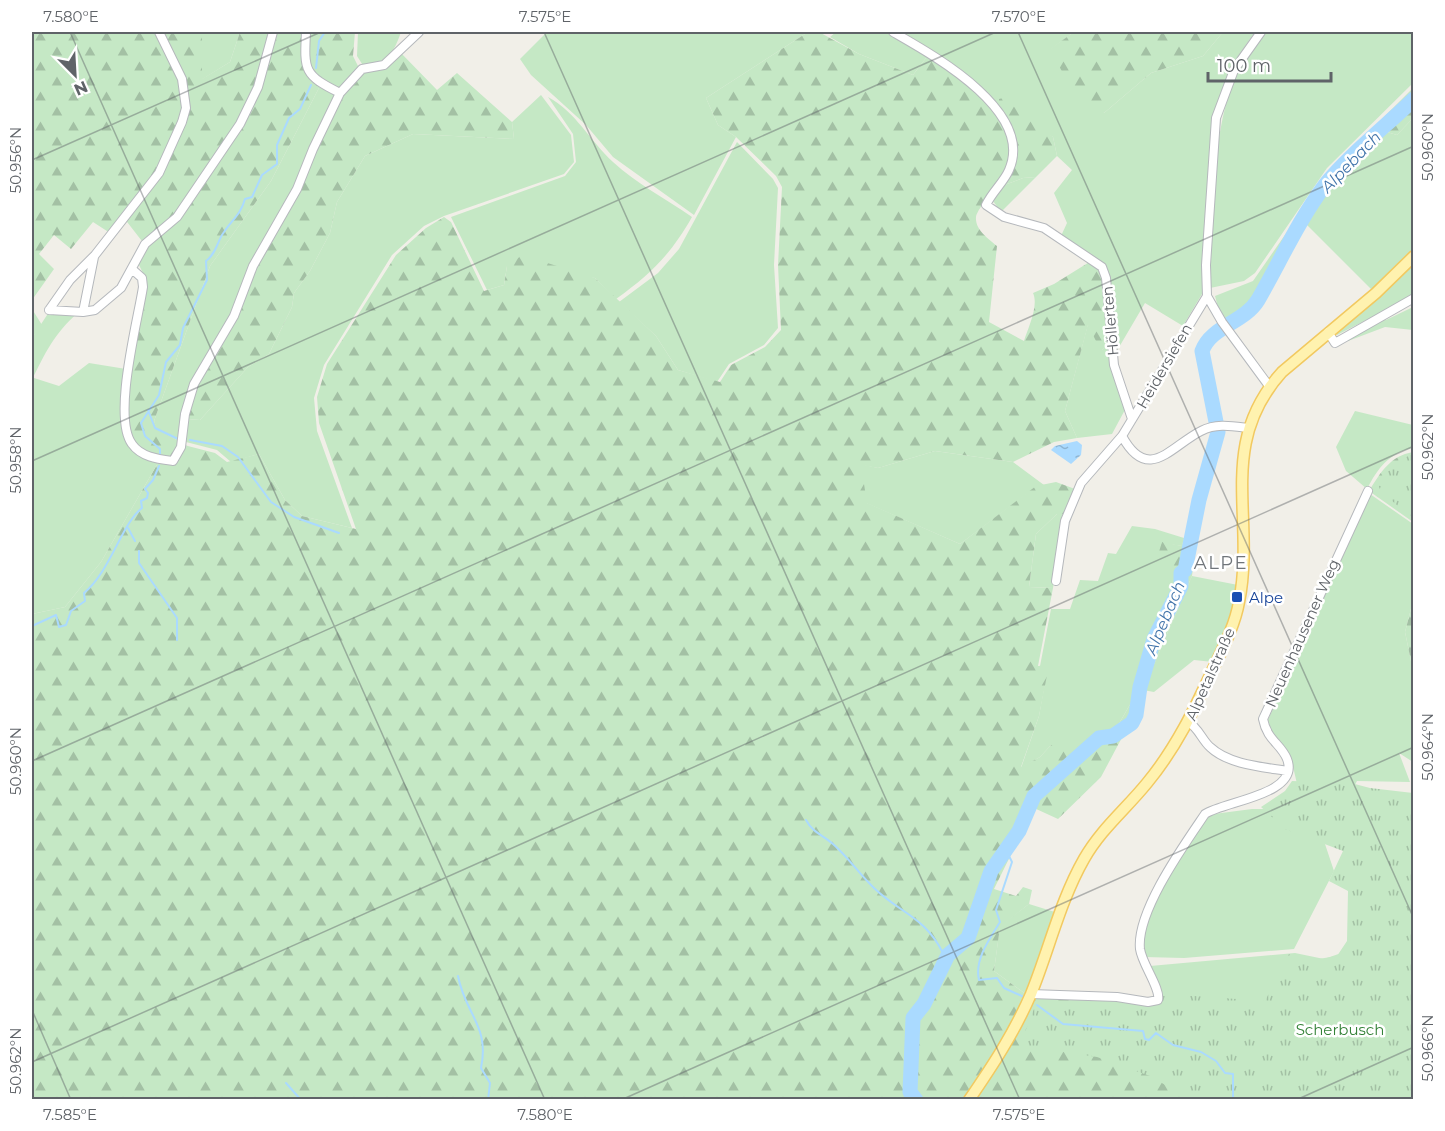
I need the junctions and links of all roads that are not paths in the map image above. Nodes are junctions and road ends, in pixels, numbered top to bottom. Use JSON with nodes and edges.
{"nodes":[{"id":1,"x":159,"y":32,"type":"edge"},
{"id":2,"x":273,"y":32,"type":"edge"},
{"id":3,"x":306,"y":32,"type":"edge"},
{"id":4,"x":419,"y":32,"type":"edge"},
{"id":5,"x":893,"y":32,"type":"edge"},
{"id":6,"x":1261,"y":32,"type":"edge"},
{"id":7,"x":340,"y":93,"type":"junction"},
{"id":8,"x":95,"y":255,"type":"junction"},
{"id":9,"x":1413,"y":256,"type":"edge"},
{"id":10,"x":135,"y":271,"type":"junction"},
{"id":11,"x":1207,"y":296,"type":"junction"},
{"id":12,"x":1413,"y":298,"type":"edge"},
{"id":13,"x":83,"y":312,"type":"junction"},
{"id":14,"x":1328,"y":332,"type":"junction"},
{"id":15,"x":1269,"y":386,"type":"junction"},
{"id":16,"x":1132,"y":419,"type":"junction"},
{"id":17,"x":1248,"y":428,"type":"junction"},
{"id":18,"x":1122,"y":436,"type":"junction"},
{"id":19,"x":1368,"y":491,"type":"dead end"},
{"id":20,"x":1056,"y":581,"type":"dead end"},
{"id":21,"x":1188,"y":722,"type":"junction"},
{"id":22,"x":1288,"y":771,"type":"junction"},
{"id":23,"x":1031,"y":994,"type":"junction"},
{"id":24,"x":969,"y":1100,"type":"edge"}],
"edges":[{"from":1,"to":8,"type":"street"},
{"from":2,"to":10,"type":"street"},
{"from":3,"to":7,"type":"street"},
{"from":4,"to":7,"type":"street"},
{"from":5,"to":16,"type":"street","name":"Höllerten"},
{"from":6,"to":11,"type":"street"},
{"from":7,"to":10,"type":"street"},
{"from":8,"to":13,"type":"street"},
{"from":8,"to":13,"type":"street"},
{"from":9,"to":14,"type":"main road","name":"Alpetalstraße"},
{"from":10,"to":13,"type":"street"},
{"from":11,"to":15,"type":"street"},
{"from":11,"to":16,"type":"street","name":"Heidersiefen"},
{"from":12,"to":14,"type":"street"},
{"from":14,"to":15,"type":"main road","name":"Alpetalstraße"},
{"from":15,"to":17,"type":"main road","name":"Alpetalstraße"},
{"from":16,"to":18,"type":"street","name":"Heidersiefen"},
{"from":17,"to":18,"type":"street"},
{"from":17,"to":21,"type":"main road","name":"Alpetalstraße"},
{"from":18,"to":20,"type":"street","name":"Heidersiefen"},
{"from":19,"to":22,"type":"street","name":"Neuenhausener Weg"},
{"from":21,"to":22,"type":"street"},
{"from":21,"to":23,"type":"main road","name":"Alpetalstraße"},
{"from":22,"to":23,"type":"street"},
{"from":23,"to":24,"type":"main road","name":"Alpetalstraße"}]}
